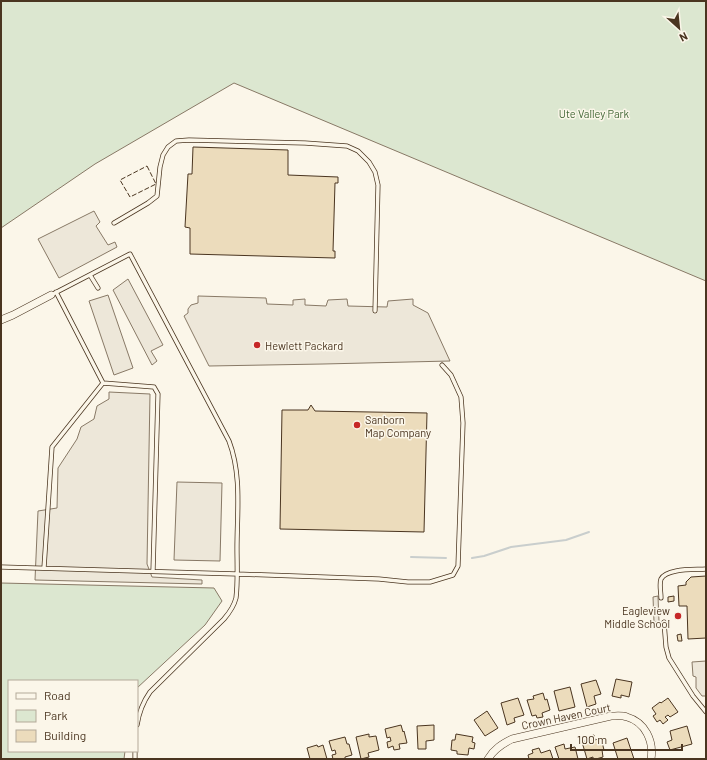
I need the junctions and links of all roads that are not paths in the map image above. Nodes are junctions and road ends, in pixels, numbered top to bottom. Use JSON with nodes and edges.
{"nodes":[{"id":1,"x":114,"y":223,"type":"dead end"},
{"id":2,"x":90,"y":275,"type":"junction"},
{"id":3,"x":98,"y":288,"type":"dead end"},
{"id":4,"x":53,"y":294,"type":"junction"},
{"id":5,"x":375,"y":311,"type":"dead end"},
{"id":6,"x":1,"y":320,"type":"edge"},
{"id":7,"x":442,"y":365,"type":"dead end"},
{"id":8,"x":103,"y":383,"type":"junction"},
{"id":9,"x":1,"y":567,"type":"edge"},
{"id":10,"x":44,"y":568,"type":"junction"},
{"id":11,"x":706,"y":569,"type":"edge"},
{"id":12,"x":153,"y":571,"type":"junction"},
{"id":13,"x":237,"y":574,"type":"junction"},
{"id":14,"x":661,"y":598,"type":"dead end"},
{"id":15,"x":664,"y":622,"type":"dead end"},
{"id":16,"x":706,"y":712,"type":"edge"},
{"id":17,"x":138,"y":720,"type":"edge"},
{"id":18,"x":488,"y":759,"type":"edge"},
{"id":19,"x":651,"y":759,"type":"edge"}],
"edges":[{"from":1,"to":5,"type":"lane"},
{"from":2,"to":3,"type":"lane"},
{"from":2,"to":4,"type":"lane"},
{"from":2,"to":13,"type":"lane"},
{"from":4,"to":6,"type":"street"},
{"from":4,"to":8,"type":"lane"},
{"from":7,"to":13,"type":"lane"},
{"from":8,"to":10,"type":"lane"},
{"from":8,"to":12,"type":"lane"},
{"from":9,"to":10,"type":"lane"},
{"from":10,"to":12,"type":"lane"},
{"from":11,"to":14,"type":"lane"},
{"from":12,"to":13,"type":"lane"},
{"from":13,"to":17,"type":"lane"},
{"from":15,"to":16,"type":"lane"},
{"from":18,"to":19,"type":"street","name":"Crown Haven Court"}]}
